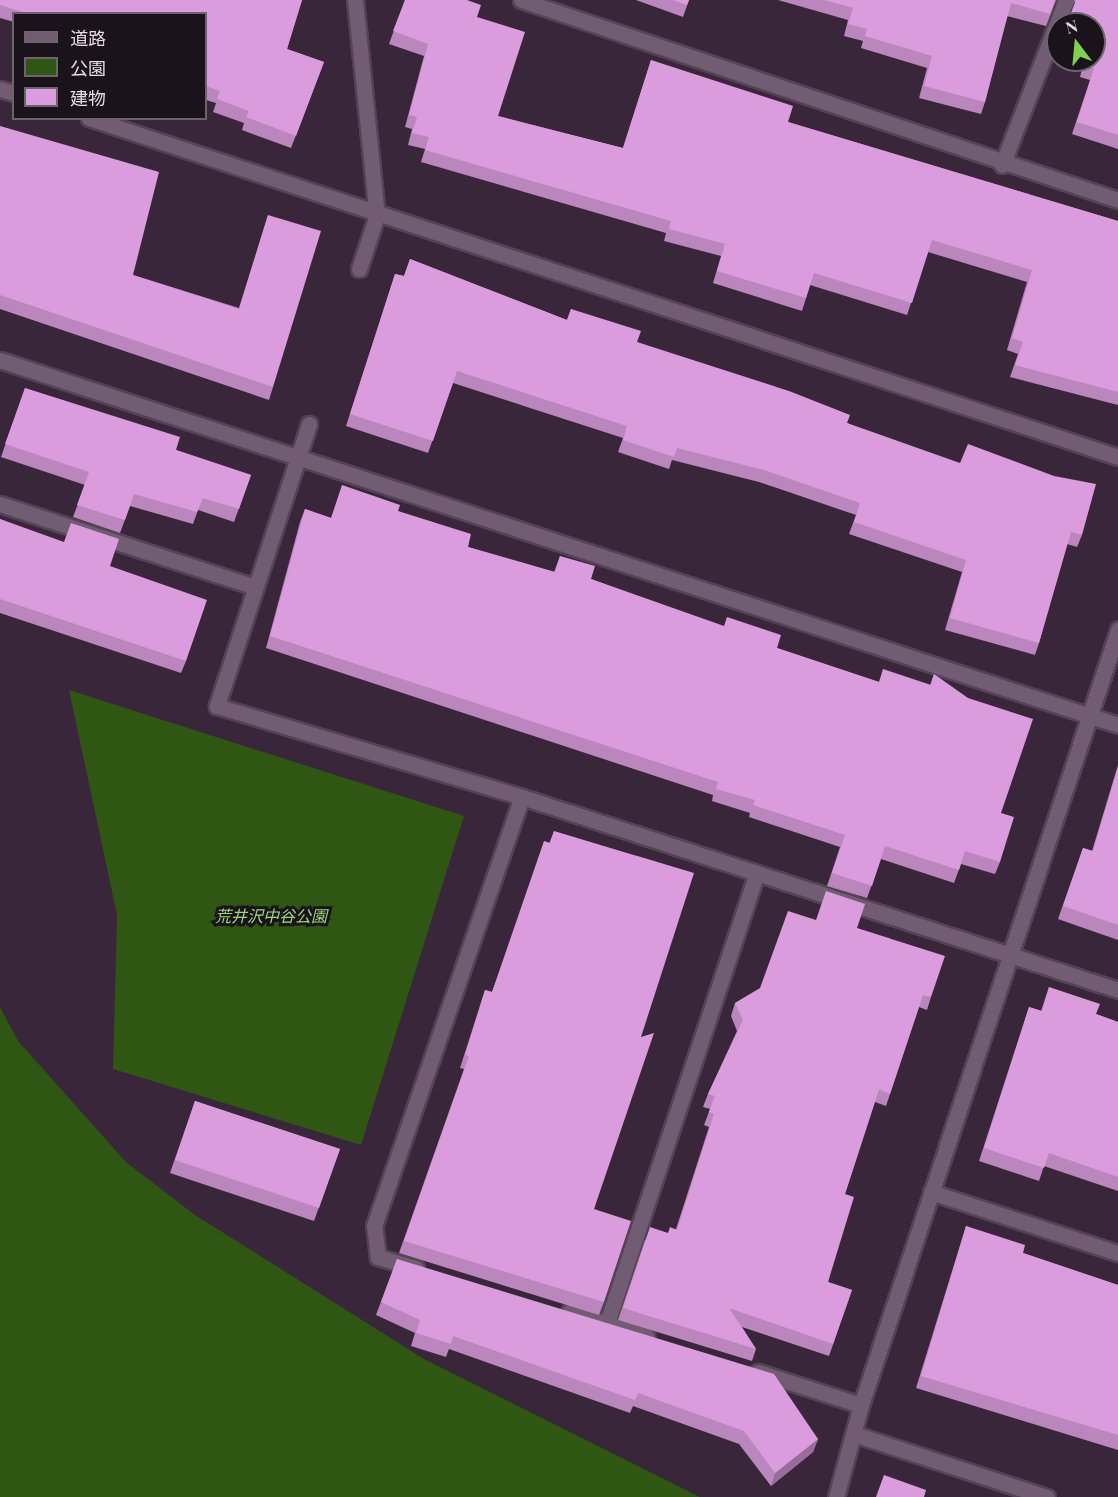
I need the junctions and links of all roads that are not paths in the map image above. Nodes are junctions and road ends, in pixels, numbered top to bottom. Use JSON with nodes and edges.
{"nodes":[{"id":1,"x":355,"y":0,"type":"edge"},
{"id":2,"x":521,"y":0,"type":"edge"},
{"id":3,"x":1066,"y":0,"type":"edge"},
{"id":4,"x":95,"y":120,"type":"edge"},
{"id":5,"x":1002,"y":165,"type":"junction"},
{"id":6,"x":1118,"y":200,"type":"edge"},
{"id":7,"x":377,"y":214,"type":"junction"},
{"id":8,"x":359,"y":269,"type":"dead end"},
{"id":9,"x":0,"y":360,"type":"edge"},
{"id":10,"x":309,"y":424,"type":"dead end"},
{"id":11,"x":1118,"y":457,"type":"edge"},
{"id":12,"x":298,"y":458,"type":"junction"},
{"id":13,"x":0,"y":504,"type":"edge"},
{"id":14,"x":255,"y":587,"type":"junction"},
{"id":15,"x":1118,"y":630,"type":"edge"},
{"id":16,"x":1091,"y":716,"type":"junction"},
{"id":17,"x":1118,"y":724,"type":"edge"},
{"id":18,"x":522,"y":797,"type":"junction"},
{"id":19,"x":756,"y":875,"type":"junction"},
{"id":20,"x":1008,"y":955,"type":"junction"},
{"id":21,"x":1118,"y":990,"type":"edge"},
{"id":22,"x":931,"y":1192,"type":"junction"},
{"id":23,"x":1118,"y":1253,"type":"edge"},
{"id":24,"x":435,"y":1273,"type":"edge"},
{"id":25,"x":550,"y":1306,"type":"edge"},
{"id":26,"x":607,"y":1323,"type":"junction"},
{"id":27,"x":662,"y":1341,"type":"edge"},
{"id":28,"x":740,"y":1366,"type":"edge"},
{"id":29,"x":861,"y":1405,"type":"junction"},
{"id":30,"x":854,"y":1434,"type":"junction"},
{"id":31,"x":836,"y":1497,"type":"edge"},
{"id":32,"x":1047,"y":1497,"type":"edge"}],
"edges":[{"from":1,"to":7,"type":"street"},
{"from":2,"to":5,"type":"street"},
{"from":3,"to":5,"type":"street"},
{"from":4,"to":7,"type":"street"},
{"from":5,"to":6,"type":"street"},
{"from":7,"to":8,"type":"street"},
{"from":7,"to":11,"type":"street"},
{"from":9,"to":12,"type":"street"},
{"from":10,"to":12,"type":"street"},
{"from":12,"to":14,"type":"street"},
{"from":12,"to":16,"type":"street"},
{"from":13,"to":14,"type":"street"},
{"from":14,"to":18,"type":"street"},
{"from":15,"to":16,"type":"street"},
{"from":16,"to":17,"type":"street"},
{"from":16,"to":20,"type":"street"},
{"from":18,"to":19,"type":"street"},
{"from":18,"to":24,"type":"street"},
{"from":19,"to":20,"type":"street"},
{"from":19,"to":26,"type":"street"},
{"from":20,"to":21,"type":"street"},
{"from":20,"to":22,"type":"street"},
{"from":22,"to":23,"type":"street"},
{"from":22,"to":29,"type":"street"},
{"from":25,"to":26,"type":"street"},
{"from":26,"to":27,"type":"street"},
{"from":28,"to":29,"type":"street"},
{"from":29,"to":30,"type":"street"},
{"from":30,"to":31,"type":"street"},
{"from":30,"to":32,"type":"street"}]}
